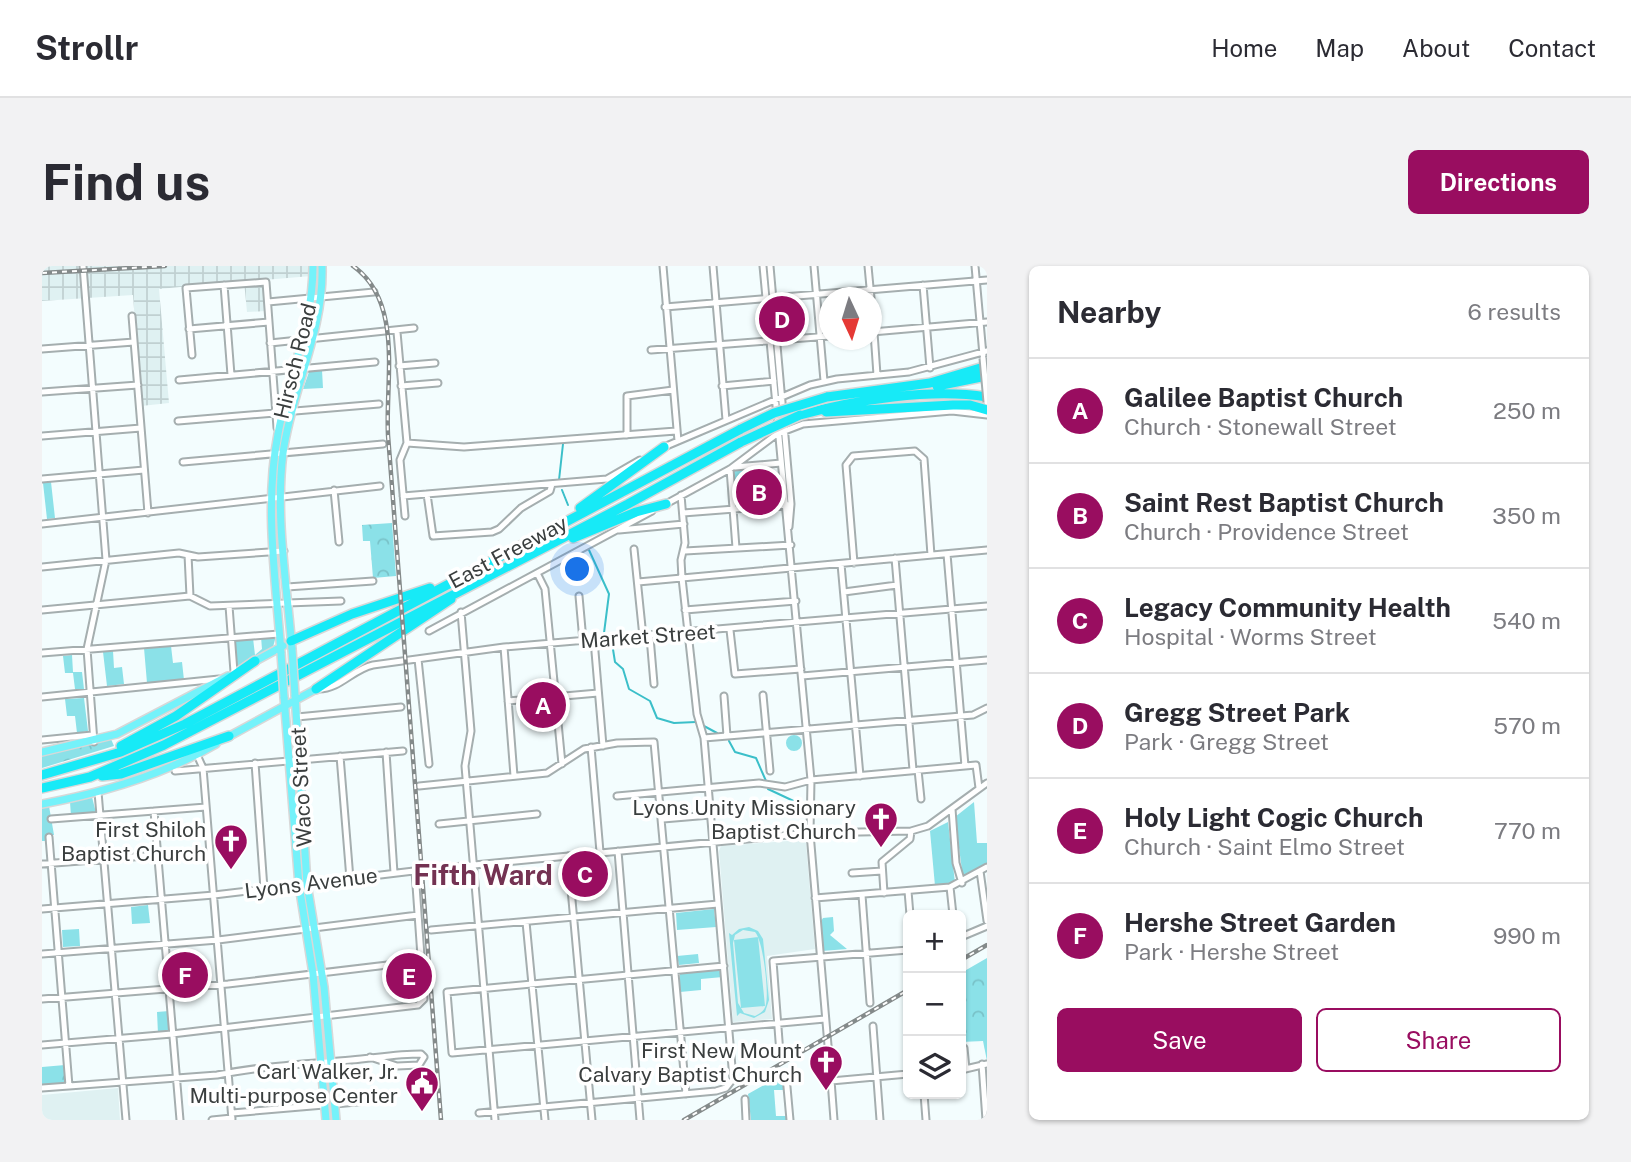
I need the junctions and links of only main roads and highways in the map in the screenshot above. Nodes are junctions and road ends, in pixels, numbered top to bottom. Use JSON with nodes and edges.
{"nodes":[{"id":1,"x":313,"y":266,"type":"edge"},
{"id":2,"x":322,"y":266,"type":"edge"},
{"id":3,"x":985,"y":358,"type":"edge"},
{"id":4,"x":987,"y":376,"type":"edge"},
{"id":5,"x":987,"y":390,"type":"edge"},
{"id":6,"x":872,"y":391,"type":"junction"},
{"id":7,"x":938,"y":394,"type":"junction"},
{"id":8,"x":987,"y":399,"type":"edge"},
{"id":9,"x":827,"y":406,"type":"junction"},
{"id":10,"x":987,"y":412,"type":"edge"},
{"id":11,"x":664,"y":447,"type":"road end"},
{"id":12,"x":283,"y":453,"type":"joint"},
{"id":13,"x":274,"y":455,"type":"joint"},
{"id":14,"x":666,"y":503,"type":"road end"},
{"id":15,"x":561,"y":522,"type":"junction"},
{"id":16,"x":279,"y":551,"type":"junction"},
{"id":17,"x":519,"y":559,"type":"junction"},
{"id":18,"x":471,"y":572,"type":"junction"},
{"id":19,"x":461,"y":590,"type":"junction"},
{"id":20,"x":291,"y":645,"type":"junction"},
{"id":21,"x":281,"y":650,"type":"junction"},
{"id":22,"x":255,"y":661,"type":"junction"},
{"id":23,"x":316,"y":689,"type":"joint"},
{"id":24,"x":295,"y":698,"type":"junction"},
{"id":25,"x":285,"y":702,"type":"junction"},
{"id":26,"x":229,"y":736,"type":"junction"},
{"id":27,"x":42,"y":752,"type":"edge"},
{"id":28,"x":66,"y":770,"type":"junction"},
{"id":29,"x":42,"y":775,"type":"edge"},
{"id":30,"x":90,"y":777,"type":"junction"},
{"id":31,"x":42,"y":788,"type":"edge"},
{"id":32,"x":42,"y":804,"type":"edge"},
{"id":33,"x":298,"y":823,"type":"junction"},
{"id":34,"x":318,"y":974,"type":"junction"},
{"id":35,"x":326,"y":1120,"type":"edge"},
{"id":36,"x":336,"y":1120,"type":"edge"}],
"edges":[{"from":1,"to":13,"type":"main road","name":"Hirsch Road"},
{"from":2,"to":12,"type":"main road","name":"Hirsch Road"},
{"from":3,"to":6,"type":"highway","name":"East Freeway"},
{"from":4,"to":6,"type":"highway"},
{"from":5,"to":7,"type":"highway"},
{"from":6,"to":9,"type":"highway","name":"East Freeway"},
{"from":7,"to":8,"type":"highway","name":"East Freeway"},
{"from":7,"to":9,"type":"highway","name":"East Freeway"},
{"from":9,"to":10,"type":"highway"},
{"from":9,"to":15,"type":"highway","name":"East Freeway","bridge":true},
{"from":9,"to":17,"type":"highway","name":"East Freeway","bridge":true},
{"from":11,"to":15,"type":"highway"},
{"from":12,"to":16,"type":"main road","name":"Waco Street"},
{"from":13,"to":16,"type":"main road","name":"Waco Street"},
{"from":14,"to":17,"type":"highway"},
{"from":15,"to":18,"type":"highway","name":"East Freeway"},
{"from":16,"to":20,"type":"main road","name":"Waco Street"},
{"from":16,"to":21,"type":"main road","name":"Waco Street"},
{"from":17,"to":19,"type":"highway","name":"East Freeway"},
{"from":18,"to":20,"type":"highway"},
{"from":18,"to":28,"type":"highway","name":"East Freeway"},
{"from":19,"to":23,"type":"highway"},
{"from":19,"to":30,"type":"highway","name":"East Freeway"},
{"from":20,"to":21,"type":"main road"},
{"from":20,"to":24,"type":"main road","name":"Waco Street","bridge":true},
{"from":21,"to":22,"type":"main road"},
{"from":21,"to":25,"type":"main road","name":"Waco Street","bridge":true},
{"from":22,"to":27,"type":"main road"},
{"from":22,"to":28,"type":"highway"},
{"from":23,"to":24,"type":"main road"},
{"from":24,"to":25,"type":"main road"},
{"from":24,"to":33,"type":"main road","name":"Waco Street"},
{"from":25,"to":26,"type":"main road"},
{"from":25,"to":33,"type":"main road","name":"Waco Street"},
{"from":26,"to":30,"type":"highway"},
{"from":26,"to":32,"type":"main road"},
{"from":28,"to":29,"type":"highway","name":"East Freeway"},
{"from":30,"to":31,"type":"highway","name":"East Freeway"},
{"from":33,"to":34,"type":"main road","name":"Waco Street"},
{"from":34,"to":35,"type":"main road","name":"Waco Street"},
{"from":34,"to":36,"type":"main road","name":"Waco Street"}]}
